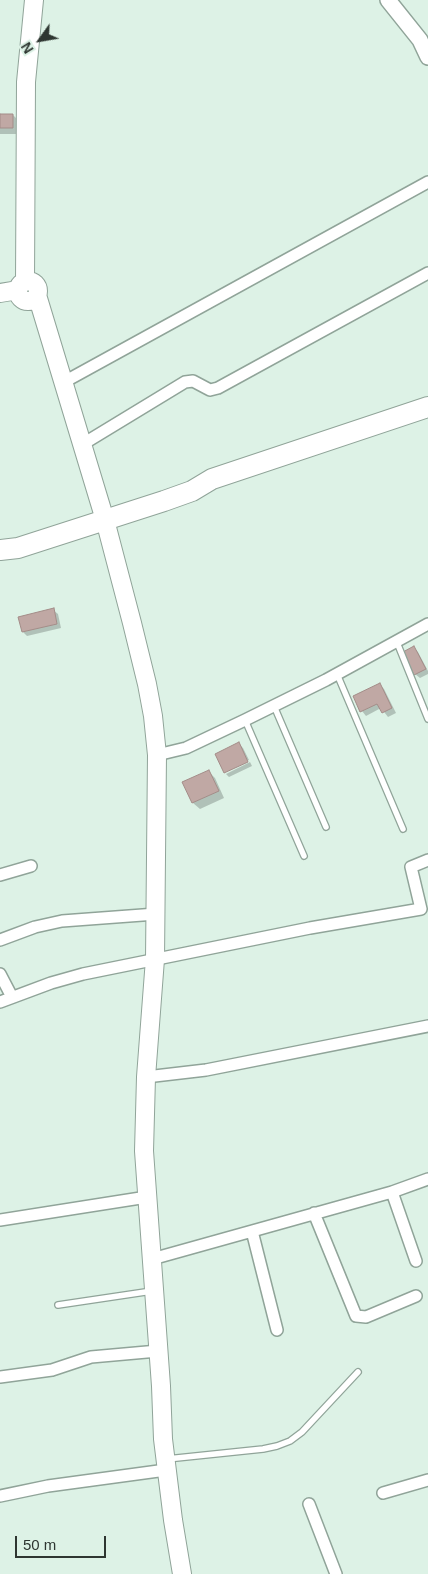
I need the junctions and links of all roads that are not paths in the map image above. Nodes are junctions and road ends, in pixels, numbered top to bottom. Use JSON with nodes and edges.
{"nodes":[{"id":1,"x":34,"y":0,"type":"edge"},
{"id":2,"x":393,"y":1,"type":"edge"},
{"id":3,"x":428,"y":57,"type":"edge"},
{"id":4,"x":428,"y":182,"type":"edge"},
{"id":5,"x":428,"y":273,"type":"edge"},
{"id":6,"x":27,"y":289,"type":"junction"},
{"id":7,"x":0,"y":293,"type":"edge"},
{"id":8,"x":64,"y":382,"type":"junction"},
{"id":9,"x":428,"y":407,"type":"edge"},
{"id":10,"x":83,"y":444,"type":"junction"},
{"id":11,"x":103,"y":513,"type":"junction"},
{"id":12,"x":0,"y":548,"type":"edge"},
{"id":13,"x":428,"y":624,"type":"edge"},
{"id":14,"x":396,"y":640,"type":"junction"},
{"id":15,"x":337,"y":674,"type":"junction"},
{"id":16,"x":274,"y":706,"type":"junction"},
{"id":17,"x":245,"y":720,"type":"junction"},
{"id":18,"x":428,"y":720,"type":"edge"},
{"id":19,"x":157,"y":755,"type":"junction"},
{"id":20,"x":326,"y":827,"type":"dead end"},
{"id":21,"x":403,"y":829,"type":"dead end"},
{"id":22,"x":304,"y":856,"type":"dead end"},
{"id":23,"x":428,"y":860,"type":"edge"},
{"id":24,"x":31,"y":866,"type":"dead end"},
{"id":25,"x":0,"y":875,"type":"edge"},
{"id":26,"x":156,"y":914,"type":"junction"},
{"id":27,"x":0,"y":940,"type":"edge"},
{"id":28,"x":155,"y":959,"type":"junction"},
{"id":29,"x":0,"y":974,"type":"edge"},
{"id":30,"x":12,"y":997,"type":"junction"},
{"id":31,"x":0,"y":1002,"type":"edge"},
{"id":32,"x":428,"y":1026,"type":"edge"},
{"id":33,"x":146,"y":1077,"type":"junction"},
{"id":34,"x":428,"y":1179,"type":"edge"},
{"id":35,"x":392,"y":1192,"type":"junction"},
{"id":36,"x":147,"y":1197,"type":"junction"},
{"id":37,"x":314,"y":1213,"type":"junction"},
{"id":38,"x":0,"y":1220,"type":"edge"},
{"id":39,"x":252,"y":1231,"type":"junction"},
{"id":40,"x":152,"y":1259,"type":"junction"},
{"id":41,"x":416,"y":1261,"type":"dead end"},
{"id":42,"x":154,"y":1290,"type":"junction"},
{"id":43,"x":416,"y":1296,"type":"dead end"},
{"id":44,"x":58,"y":1305,"type":"dead end"},
{"id":45,"x":277,"y":1330,"type":"dead end"},
{"id":46,"x":158,"y":1351,"type":"junction"},
{"id":47,"x":358,"y":1372,"type":"dead end"},
{"id":48,"x":0,"y":1377,"type":"edge"},
{"id":49,"x":166,"y":1465,"type":"junction"},
{"id":50,"x":428,"y":1480,"type":"edge"},
{"id":51,"x":383,"y":1493,"type":"dead end"},
{"id":52,"x":0,"y":1496,"type":"edge"},
{"id":53,"x":309,"y":1504,"type":"dead end"},
{"id":54,"x":182,"y":1574,"type":"edge"},
{"id":55,"x":336,"y":1574,"type":"edge"}],
"edges":[{"from":1,"to":6,"type":"main road"},
{"from":2,"to":3,"type":"street"},
{"from":4,"to":8,"type":"street"},
{"from":5,"to":10,"type":"street"},
{"from":6,"to":7,"type":"main road"},
{"from":6,"to":8,"type":"main road"},
{"from":8,"to":10,"type":"main road"},
{"from":9,"to":11,"type":"highway"},
{"from":10,"to":11,"type":"main road"},
{"from":11,"to":12,"type":"highway"},
{"from":11,"to":19,"type":"main road"},
{"from":13,"to":14,"type":"street"},
{"from":14,"to":15,"type":"street"},
{"from":14,"to":18,"type":"lane"},
{"from":15,"to":16,"type":"street"},
{"from":15,"to":21,"type":"lane"},
{"from":16,"to":17,"type":"street"},
{"from":16,"to":20,"type":"lane"},
{"from":17,"to":19,"type":"street"},
{"from":17,"to":22,"type":"lane"},
{"from":19,"to":26,"type":"main road"},
{"from":23,"to":28,"type":"street"},
{"from":24,"to":25,"type":"street"},
{"from":26,"to":27,"type":"street"},
{"from":26,"to":28,"type":"main road"},
{"from":28,"to":30,"type":"street"},
{"from":28,"to":33,"type":"main road"},
{"from":29,"to":30,"type":"street"},
{"from":30,"to":31,"type":"street"},
{"from":32,"to":33,"type":"street"},
{"from":33,"to":36,"type":"main road"},
{"from":34,"to":35,"type":"street"},
{"from":35,"to":37,"type":"street"},
{"from":35,"to":41,"type":"street"},
{"from":36,"to":38,"type":"street"},
{"from":36,"to":40,"type":"main road"},
{"from":37,"to":39,"type":"street"},
{"from":37,"to":43,"type":"street"},
{"from":39,"to":40,"type":"street"},
{"from":39,"to":45,"type":"street"},
{"from":40,"to":42,"type":"main road"},
{"from":42,"to":44,"type":"lane"},
{"from":42,"to":46,"type":"main road"},
{"from":46,"to":48,"type":"street"},
{"from":46,"to":49,"type":"main road"},
{"from":47,"to":49,"type":"lane"},
{"from":49,"to":52,"type":"street"},
{"from":49,"to":54,"type":"main road"},
{"from":50,"to":51,"type":"street"},
{"from":53,"to":55,"type":"street"}]}
